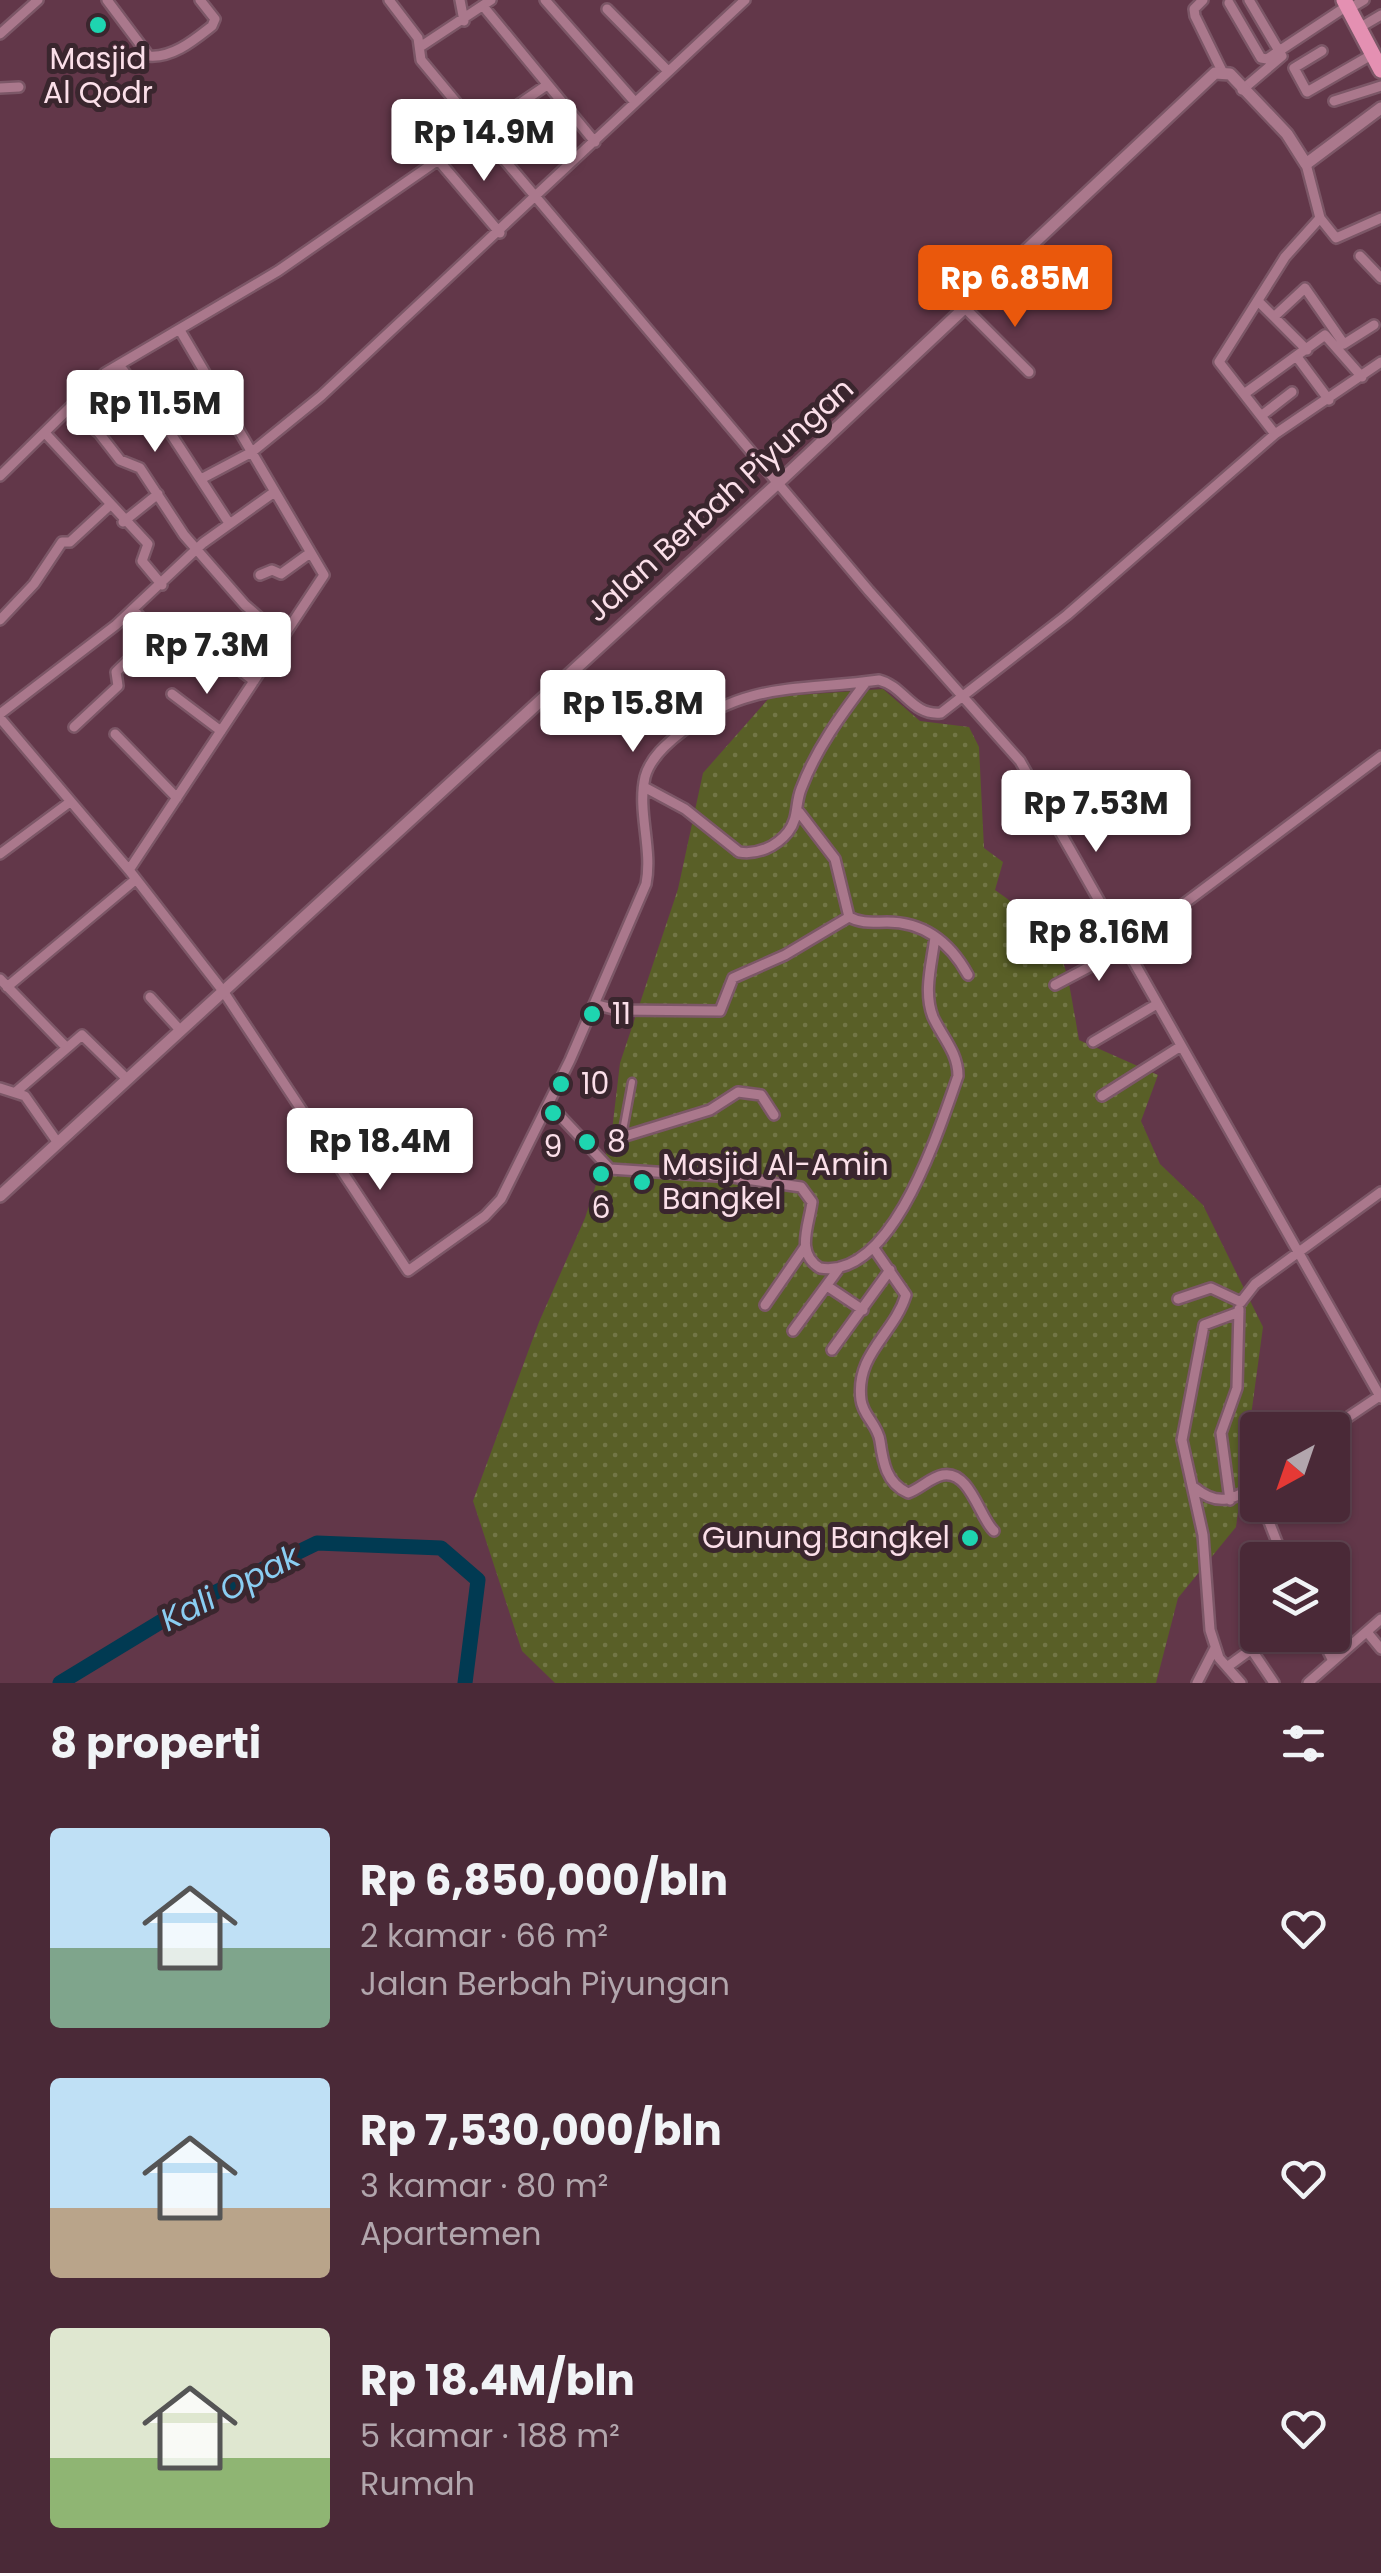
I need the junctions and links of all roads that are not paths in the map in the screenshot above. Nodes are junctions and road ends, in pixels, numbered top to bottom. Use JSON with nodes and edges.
{"nodes":[{"id":1,"x":38,"y":0,"type":"edge"},
{"id":2,"x":106,"y":0,"type":"edge"},
{"id":3,"x":200,"y":0,"type":"edge"},
{"id":4,"x":388,"y":0,"type":"edge"},
{"id":5,"x":460,"y":0,"type":"edge"},
{"id":6,"x":545,"y":0,"type":"edge"},
{"id":7,"x":746,"y":0,"type":"edge"},
{"id":8,"x":1203,"y":0,"type":"edge"},
{"id":9,"x":1364,"y":0,"type":"edge"},
{"id":10,"x":1253,"y":2,"type":"edge"},
{"id":11,"x":487,"y":3,"type":"edge"},
{"id":12,"x":1229,"y":4,"type":"dead end"},
{"id":13,"x":1347,"y":5,"type":"edge"},
{"id":14,"x":606,"y":9,"type":"dead end"},
{"id":15,"x":1381,"y":16,"type":"edge"},
{"id":16,"x":464,"y":21,"type":"junction"},
{"id":17,"x":1358,"y":28,"type":"junction"},
{"id":18,"x":0,"y":34,"type":"edge"},
{"id":19,"x":419,"y":42,"type":"junction"},
{"id":20,"x":1279,"y":50,"type":"junction"},
{"id":21,"x":1322,"y":51,"type":"dead end"},
{"id":22,"x":1373,"y":54,"type":"junction"},
{"id":23,"x":668,"y":70,"type":"junction"},
{"id":24,"x":1381,"y":70,"type":"edge"},
{"id":25,"x":1222,"y":71,"type":"junction"},
{"id":26,"x":547,"y":85,"type":"junction"},
{"id":27,"x":19,"y":86,"type":"dead end"},
{"id":28,"x":1381,"y":86,"type":"edge"},
{"id":29,"x":0,"y":88,"type":"edge"},
{"id":30,"x":1242,"y":90,"type":"junction"},
{"id":31,"x":634,"y":101,"type":"junction"},
{"id":32,"x":1334,"y":101,"type":"dead end"},
{"id":33,"x":1381,"y":108,"type":"edge"},
{"id":34,"x":480,"y":131,"type":"junction"},
{"id":35,"x":594,"y":142,"type":"junction"},
{"id":36,"x":439,"y":161,"type":"junction"},
{"id":37,"x":1306,"y":164,"type":"junction"},
{"id":38,"x":536,"y":196,"type":"junction"},
{"id":39,"x":1320,"y":218,"type":"junction"},
{"id":40,"x":1381,"y":218,"type":"edge"},
{"id":41,"x":500,"y":233,"type":"junction"},
{"id":42,"x":1360,"y":256,"type":"dead end"},
{"id":43,"x":1381,"y":278,"type":"edge"},
{"id":44,"x":1259,"y":302,"type":"junction"},
{"id":45,"x":964,"y":307,"type":"junction"},
{"id":46,"x":1276,"y":315,"type":"junction"},
{"id":47,"x":1374,"y":326,"type":"dead end"},
{"id":48,"x":181,"y":332,"type":"junction"},
{"id":49,"x":1306,"y":350,"type":"junction"},
{"id":50,"x":1297,"y":356,"type":"junction"},
{"id":51,"x":1381,"y":362,"type":"edge"},
{"id":52,"x":119,"y":364,"type":"junction"},
{"id":53,"x":1029,"y":372,"type":"dead end"},
{"id":54,"x":1362,"y":377,"type":"junction"},
{"id":55,"x":1292,"y":392,"type":"dead end"},
{"id":56,"x":1244,"y":394,"type":"junction"},
{"id":57,"x":1329,"y":400,"type":"junction"},
{"id":58,"x":68,"y":409,"type":"junction"},
{"id":59,"x":1261,"y":416,"type":"junction"},
{"id":60,"x":45,"y":432,"type":"junction"},
{"id":61,"x":1275,"y":434,"type":"junction"},
{"id":62,"x":252,"y":452,"type":"junction"},
{"id":63,"x":0,"y":476,"type":"edge"},
{"id":64,"x":202,"y":480,"type":"junction"},
{"id":65,"x":778,"y":484,"type":"junction"},
{"id":66,"x":273,"y":493,"type":"junction"},
{"id":67,"x":158,"y":494,"type":"junction"},
{"id":68,"x":109,"y":506,"type":"junction"},
{"id":69,"x":123,"y":522,"type":"junction"},
{"id":70,"x":229,"y":523,"type":"junction"},
{"id":71,"x":197,"y":549,"type":"junction"},
{"id":72,"x":310,"y":554,"type":"junction"},
{"id":73,"x":260,"y":575,"type":"dead end"},
{"id":74,"x":162,"y":584,"type":"junction"},
{"id":75,"x":134,"y":609,"type":"junction"},
{"id":76,"x":0,"y":620,"type":"edge"},
{"id":77,"x":154,"y":635,"type":"junction"},
{"id":78,"x":283,"y":638,"type":"junction"},
{"id":79,"x":170,"y":651,"type":"dead end"},
{"id":80,"x":220,"y":655,"type":"dead end"},
{"id":81,"x":254,"y":681,"type":"junction"},
{"id":82,"x":866,"y":682,"type":"junction"},
{"id":83,"x":172,"y":694,"type":"dead end"},
{"id":84,"x":962,"y":698,"type":"junction"},
{"id":85,"x":0,"y":716,"type":"edge"},
{"id":86,"x":74,"y":726,"type":"dead end"},
{"id":87,"x":221,"y":732,"type":"junction"},
{"id":88,"x":115,"y":734,"type":"dead end"},
{"id":89,"x":1381,"y":756,"type":"edge"},
{"id":90,"x":644,"y":787,"type":"junction"},
{"id":91,"x":178,"y":798,"type":"junction"},
{"id":92,"x":70,"y":802,"type":"junction"},
{"id":93,"x":798,"y":812,"type":"junction"},
{"id":94,"x":0,"y":854,"type":"edge"},
{"id":95,"x":132,"y":875,"type":"junction"},
{"id":96,"x":849,"y":917,"type":"junction"},
{"id":97,"x":935,"y":938,"type":"junction"},
{"id":98,"x":1125,"y":948,"type":"junction"},
{"id":99,"x":968,"y":974,"type":"dead end"},
{"id":100,"x":1055,"y":985,"type":"dead end"},
{"id":101,"x":6,"y":986,"type":"edge"},
{"id":102,"x":223,"y":990,"type":"junction"},
{"id":103,"x":150,"y":997,"type":"dead end"},
{"id":104,"x":0,"y":1001,"type":"edge"},
{"id":105,"x":1157,"y":1004,"type":"junction"},
{"id":106,"x":592,"y":1006,"type":"junction"},
{"id":107,"x":645,"y":1016,"type":"dead end"},
{"id":108,"x":180,"y":1030,"type":"junction"},
{"id":109,"x":1093,"y":1042,"type":"dead end"},
{"id":110,"x":1181,"y":1046,"type":"junction"},
{"id":111,"x":67,"y":1048,"type":"junction"},
{"id":112,"x":126,"y":1080,"type":"junction"},
{"id":113,"x":632,"y":1082,"type":"dead end"},
{"id":114,"x":0,"y":1088,"type":"edge"},
{"id":115,"x":17,"y":1091,"type":"junction"},
{"id":116,"x":1102,"y":1096,"type":"dead end"},
{"id":117,"x":549,"y":1104,"type":"junction"},
{"id":118,"x":774,"y":1116,"type":"dead end"},
{"id":119,"x":622,"y":1138,"type":"junction"},
{"id":120,"x":58,"y":1143,"type":"junction"},
{"id":121,"x":617,"y":1150,"type":"dead end"},
{"id":122,"x":1381,"y":1192,"type":"edge"},
{"id":123,"x":0,"y":1196,"type":"edge"},
{"id":124,"x":805,"y":1246,"type":"junction"},
{"id":125,"x":875,"y":1250,"type":"junction"},
{"id":126,"x":1301,"y":1254,"type":"junction"},
{"id":127,"x":840,"y":1268,"type":"junction"},
{"id":128,"x":890,"y":1270,"type":"junction"},
{"id":129,"x":827,"y":1286,"type":"junction"},
{"id":130,"x":1178,"y":1299,"type":"dead end"},
{"id":131,"x":766,"y":1305,"type":"dead end"},
{"id":132,"x":1240,"y":1307,"type":"junction"},
{"id":133,"x":864,"y":1310,"type":"junction"},
{"id":134,"x":793,"y":1331,"type":"dead end"},
{"id":135,"x":832,"y":1350,"type":"dead end"},
{"id":136,"x":1381,"y":1396,"type":"edge"},
{"id":137,"x":1350,"y":1417,"type":"edge"},
{"id":138,"x":1195,"y":1488,"type":"junction"},
{"id":139,"x":1240,"y":1494,"type":"edge"},
{"id":140,"x":1230,"y":1500,"type":"junction"},
{"id":141,"x":994,"y":1531,"type":"dead end"},
{"id":142,"x":1381,"y":1619,"type":"edge"},
{"id":143,"x":1367,"y":1632,"type":"junction"},
{"id":144,"x":1215,"y":1648,"type":"junction"},
{"id":145,"x":1381,"y":1648,"type":"edge"},
{"id":146,"x":1247,"y":1652,"type":"edge"},
{"id":147,"x":1253,"y":1652,"type":"edge"},
{"id":148,"x":1329,"y":1652,"type":"edge"},
{"id":149,"x":1333,"y":1660,"type":"junction"},
{"id":150,"x":1227,"y":1667,"type":"junction"},
{"id":151,"x":1318,"y":1674,"type":"junction"},
{"id":152,"x":1198,"y":1683,"type":"edge"},
{"id":153,"x":1240,"y":1683,"type":"edge"},
{"id":154,"x":1274,"y":1683,"type":"edge"},
{"id":155,"x":1308,"y":1683,"type":"edge"},
{"id":156,"x":1326,"y":1683,"type":"edge"}],
"edges":[{"from":1,"to":18,"type":"street"},
{"from":2,"to":3,"type":"street"},
{"from":4,"to":19,"type":"street"},
{"from":5,"to":16,"type":"street"},
{"from":6,"to":31,"type":"street"},
{"from":7,"to":23,"type":"street"},
{"from":8,"to":25,"type":"street"},
{"from":9,"to":13,"type":"street"},
{"from":10,"to":20,"type":"street"},
{"from":11,"to":16,"type":"street"},
{"from":11,"to":26,"type":"street"},
{"from":12,"to":20,"type":"street"},
{"from":13,"to":17,"type":"highway"},
{"from":13,"to":20,"type":"street"},
{"from":14,"to":23,"type":"street"},
{"from":15,"to":17,"type":"street"},
{"from":16,"to":19,"type":"street"},
{"from":17,"to":22,"type":"highway"},
{"from":19,"to":34,"type":"street"},
{"from":20,"to":30,"type":"street"},
{"from":21,"to":22,"type":"street"},
{"from":22,"to":24,"type":"highway"},
{"from":23,"to":31,"type":"street"},
{"from":25,"to":30,"type":"street"},
{"from":25,"to":45,"type":"street","name":"Jalan Berbah Piyungan"},
{"from":26,"to":34,"type":"street"},
{"from":26,"to":35,"type":"street"},
{"from":27,"to":29,"type":"street"},
{"from":28,"to":32,"type":"street"},
{"from":30,"to":37,"type":"street"},
{"from":31,"to":35,"type":"street"},
{"from":33,"to":37,"type":"street"},
{"from":34,"to":36,"type":"street"},
{"from":34,"to":38,"type":"street"},
{"from":35,"to":38,"type":"street"},
{"from":36,"to":41,"type":"street"},
{"from":36,"to":48,"type":"street"},
{"from":37,"to":39,"type":"street"},
{"from":38,"to":41,"type":"street"},
{"from":38,"to":65,"type":"street"},
{"from":39,"to":40,"type":"street"},
{"from":39,"to":44,"type":"street"},
{"from":41,"to":62,"type":"street"},
{"from":42,"to":43,"type":"street"},
{"from":44,"to":46,"type":"street"},
{"from":44,"to":56,"type":"street"},
{"from":45,"to":53,"type":"street"},
{"from":45,"to":65,"type":"street","name":"Jalan Berbah Piyungan"},
{"from":46,"to":47,"type":"street"},
{"from":46,"to":49,"type":"street"},
{"from":48,"to":52,"type":"street"},
{"from":48,"to":62,"type":"street"},
{"from":49,"to":50,"type":"street"},
{"from":49,"to":54,"type":"street"},
{"from":50,"to":56,"type":"street"},
{"from":50,"to":57,"type":"street"},
{"from":51,"to":54,"type":"street"},
{"from":52,"to":58,"type":"street"},
{"from":52,"to":64,"type":"street"},
{"from":54,"to":57,"type":"street"},
{"from":55,"to":59,"type":"street"},
{"from":56,"to":59,"type":"street"},
{"from":57,"to":61,"type":"street"},
{"from":58,"to":60,"type":"street"},
{"from":58,"to":67,"type":"street"},
{"from":59,"to":61,"type":"street"},
{"from":60,"to":63,"type":"street"},
{"from":60,"to":68,"type":"street"},
{"from":61,"to":84,"type":"street"},
{"from":62,"to":64,"type":"street"},
{"from":62,"to":66,"type":"street"},
{"from":64,"to":70,"type":"street"},
{"from":65,"to":84,"type":"street"},
{"from":65,"to":102,"type":"street","name":"Jalan Berbah Piyungan"},
{"from":66,"to":70,"type":"street"},
{"from":66,"to":72,"type":"street"},
{"from":67,"to":69,"type":"street"},
{"from":67,"to":71,"type":"street"},
{"from":68,"to":69,"type":"street"},
{"from":68,"to":76,"type":"street"},
{"from":69,"to":74,"type":"street"},
{"from":70,"to":71,"type":"street"},
{"from":71,"to":74,"type":"street"},
{"from":71,"to":78,"type":"street"},
{"from":72,"to":73,"type":"street"},
{"from":72,"to":78,"type":"street"},
{"from":74,"to":75,"type":"street"},
{"from":75,"to":77,"type":"street"},
{"from":75,"to":85,"type":"street"},
{"from":77,"to":79,"type":"street"},
{"from":77,"to":86,"type":"street"},
{"from":78,"to":81,"type":"street"},
{"from":80,"to":81,"type":"street"},
{"from":81,"to":87,"type":"street"},
{"from":82,"to":84,"type":"street"},
{"from":82,"to":90,"type":"street"},
{"from":82,"to":93,"type":"street"},
{"from":83,"to":87,"type":"street"},
{"from":84,"to":98,"type":"street"},
{"from":85,"to":92,"type":"street"},
{"from":87,"to":91,"type":"street"},
{"from":88,"to":91,"type":"street"},
{"from":89,"to":98,"type":"street"},
{"from":90,"to":93,"type":"street"},
{"from":90,"to":106,"type":"street"},
{"from":91,"to":95,"type":"street"},
{"from":92,"to":94,"type":"street"},
{"from":92,"to":95,"type":"street"},
{"from":93,"to":96,"type":"street"},
{"from":95,"to":101,"type":"street"},
{"from":95,"to":102,"type":"street"},
{"from":96,"to":97,"type":"street"},
{"from":96,"to":106,"type":"street"},
{"from":97,"to":99,"type":"street"},
{"from":97,"to":125,"type":"street"},
{"from":98,"to":100,"type":"street"},
{"from":98,"to":105,"type":"street"},
{"from":101,"to":104,"type":"street"},
{"from":101,"to":111,"type":"street"},
{"from":102,"to":108,"type":"street","name":"Jalan Berbah Piyungan"},
{"from":102,"to":117,"type":"street"},
{"from":103,"to":108,"type":"street"},
{"from":105,"to":109,"type":"street"},
{"from":105,"to":110,"type":"street"},
{"from":106,"to":107,"type":"street"},
{"from":106,"to":117,"type":"street"},
{"from":108,"to":112,"type":"street","name":"Jalan Berbah Piyungan"},
{"from":110,"to":116,"type":"street"},
{"from":110,"to":126,"type":"street"},
{"from":111,"to":112,"type":"street"},
{"from":111,"to":115,"type":"street"},
{"from":112,"to":120,"type":"street","name":"Jalan Berbah Piyungan"},
{"from":113,"to":119,"type":"street"},
{"from":114,"to":115,"type":"street"},
{"from":115,"to":120,"type":"street"},
{"from":117,"to":124,"type":"street"},
{"from":118,"to":119,"type":"street"},
{"from":119,"to":121,"type":"street"},
{"from":120,"to":123,"type":"street","name":"Jalan Berbah Piyungan"},
{"from":122,"to":126,"type":"street"},
{"from":124,"to":127,"type":"street"},
{"from":124,"to":131,"type":"street"},
{"from":125,"to":127,"type":"street"},
{"from":125,"to":128,"type":"street"},
{"from":126,"to":132,"type":"street"},
{"from":126,"to":136,"type":"street"},
{"from":127,"to":129,"type":"street"},
{"from":128,"to":133,"type":"street"},
{"from":128,"to":141,"type":"street"},
{"from":129,"to":133,"type":"street"},
{"from":129,"to":134,"type":"street"},
{"from":130,"to":132,"type":"street"},
{"from":132,"to":138,"type":"street"},
{"from":132,"to":140,"type":"street"},
{"from":133,"to":135,"type":"street"},
{"from":136,"to":137,"type":"street"},
{"from":138,"to":140,"type":"street"},
{"from":138,"to":144,"type":"street"},
{"from":139,"to":140,"type":"street"},
{"from":142,"to":143,"type":"street"},
{"from":143,"to":145,"type":"street"},
{"from":143,"to":149,"type":"street"},
{"from":144,"to":150,"type":"street"},
{"from":144,"to":152,"type":"street"},
{"from":146,"to":150,"type":"street"},
{"from":147,"to":154,"type":"street"},
{"from":148,"to":149,"type":"street"},
{"from":149,"to":151,"type":"street"},
{"from":150,"to":153,"type":"street"},
{"from":151,"to":155,"type":"street"},
{"from":151,"to":156,"type":"street"}]}
